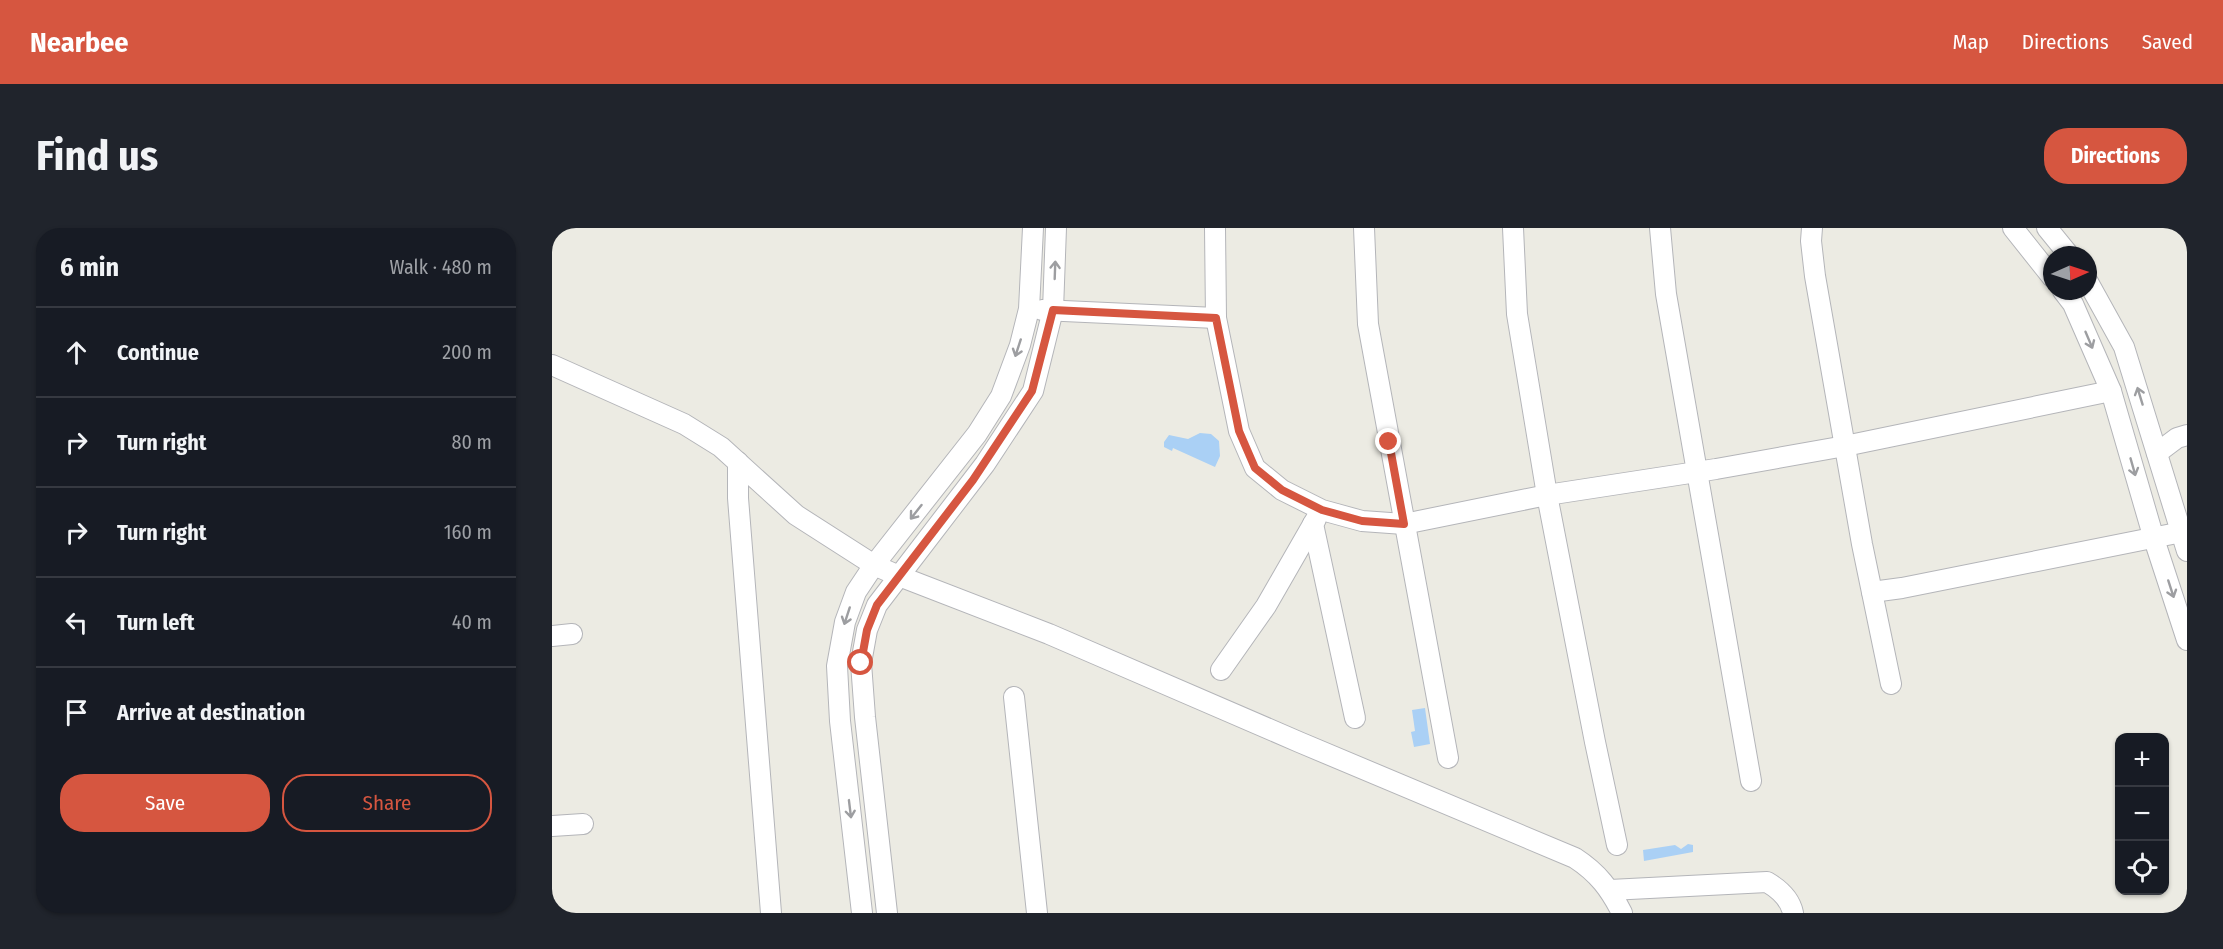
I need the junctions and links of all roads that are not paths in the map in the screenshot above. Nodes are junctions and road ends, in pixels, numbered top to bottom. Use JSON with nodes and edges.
{"nodes":[{"id":1,"x":1033,"y":228,"type":"edge"},
{"id":2,"x":1056,"y":228,"type":"edge"},
{"id":3,"x":1215,"y":228,"type":"edge"},
{"id":4,"x":1364,"y":228,"type":"edge"},
{"id":5,"x":1513,"y":228,"type":"edge"},
{"id":6,"x":1660,"y":228,"type":"edge"},
{"id":7,"x":1812,"y":228,"type":"edge"},
{"id":8,"x":2013,"y":228,"type":"edge"},
{"id":9,"x":2047,"y":228,"type":"edge"},
{"id":10,"x":2062,"y":246,"type":"edge"},
{"id":11,"x":2043,"y":266,"type":"edge"},
{"id":12,"x":2097,"y":298,"type":"edge"},
{"id":13,"x":2070,"y":300,"type":"edge"},
{"id":14,"x":1029,"y":309,"type":"junction"},
{"id":15,"x":1053,"y":310,"type":"junction"},
{"id":16,"x":1216,"y":318,"type":"junction"},
{"id":17,"x":552,"y":365,"type":"edge"},
{"id":18,"x":2111,"y":391,"type":"junction"},
{"id":19,"x":2149,"y":425,"type":"junction"},
{"id":20,"x":2182,"y":436,"type":"edge"},
{"id":21,"x":1845,"y":446,"type":"junction"},
{"id":22,"x":2157,"y":453,"type":"junction"},
{"id":23,"x":738,"y":462,"type":"junction"},
{"id":24,"x":954,"y":463,"type":"junction"},
{"id":25,"x":1696,"y":472,"type":"junction"},
{"id":26,"x":973,"y":480,"type":"junction"},
{"id":27,"x":933,"y":489,"type":"junction"},
{"id":28,"x":1547,"y":495,"type":"junction"},
{"id":29,"x":953,"y":507,"type":"junction"},
{"id":30,"x":1318,"y":517,"type":"junction"},
{"id":31,"x":1404,"y":524,"type":"junction"},
{"id":32,"x":2154,"y":539,"type":"junction"},
{"id":33,"x":2184,"y":542,"type":"edge"},
{"id":34,"x":874,"y":565,"type":"junction"},
{"id":35,"x":899,"y":576,"type":"junction"},
{"id":36,"x":1872,"y":592,"type":"junction"},
{"id":37,"x":2187,"y":640,"type":"edge"},
{"id":38,"x":1221,"y":670,"type":"dead end"},
{"id":39,"x":1891,"y":684,"type":"dead end"},
{"id":40,"x":1014,"y":697,"type":"dead end"},
{"id":41,"x":865,"y":717,"type":"junction"},
{"id":42,"x":1355,"y":718,"type":"dead end"},
{"id":43,"x":840,"y":721,"type":"junction"},
{"id":44,"x":1448,"y":758,"type":"dead end"},
{"id":45,"x":1751,"y":781,"type":"dead end"},
{"id":46,"x":583,"y":824,"type":"dead end"},
{"id":47,"x":552,"y":826,"type":"edge"},
{"id":48,"x":1617,"y":845,"type":"dead end"},
{"id":49,"x":1611,"y":890,"type":"junction"},
{"id":50,"x":771,"y":913,"type":"edge"},
{"id":51,"x":862,"y":913,"type":"edge"},
{"id":52,"x":887,"y":913,"type":"edge"},
{"id":53,"x":1037,"y":913,"type":"edge"},
{"id":54,"x":1622,"y":913,"type":"edge"},
{"id":55,"x":1793,"y":913,"type":"edge"}],
"edges":[{"from":1,"to":14,"type":"street"},
{"from":15,"to":2,"type":"street","one_way":true},
{"from":3,"to":16,"type":"street"},
{"from":4,"to":31,"type":"street"},
{"from":5,"to":28,"type":"street"},
{"from":6,"to":25,"type":"street"},
{"from":7,"to":21,"type":"street"},
{"from":8,"to":11,"type":"street"},
{"from":9,"to":10,"type":"street"},
{"from":19,"to":12,"type":"street","one_way":true},
{"from":13,"to":18,"type":"street","one_way":true},
{"from":14,"to":15,"type":"street"},
{"from":14,"to":24,"type":"street","one_way":true},
{"from":15,"to":16,"type":"street"},
{"from":15,"to":26,"type":"street"},
{"from":16,"to":30,"type":"street"},
{"from":17,"to":23,"type":"street"},
{"from":18,"to":21,"type":"street"},
{"from":18,"to":32,"type":"street","one_way":true},
{"from":19,"to":20,"type":"street"},
{"from":19,"to":22,"type":"street"},
{"from":20,"to":22,"type":"street"},
{"from":21,"to":25,"type":"street"},
{"from":21,"to":36,"type":"street"},
{"from":22,"to":33,"type":"street"},
{"from":23,"to":34,"type":"street"},
{"from":23,"to":50,"type":"street"},
{"from":24,"to":26,"type":"street"},
{"from":24,"to":27,"type":"street"},
{"from":25,"to":28,"type":"street"},
{"from":25,"to":45,"type":"street"},
{"from":26,"to":29,"type":"street"},
{"from":27,"to":29,"type":"street"},
{"from":27,"to":34,"type":"street","one_way":true},
{"from":28,"to":31,"type":"street"},
{"from":28,"to":48,"type":"street"},
{"from":29,"to":35,"type":"street"},
{"from":30,"to":31,"type":"street"},
{"from":30,"to":38,"type":"street"},
{"from":30,"to":42,"type":"street"},
{"from":31,"to":44,"type":"street"},
{"from":32,"to":33,"type":"street"},
{"from":32,"to":36,"type":"street"},
{"from":32,"to":37,"type":"street","one_way":true},
{"from":34,"to":35,"type":"street"},
{"from":34,"to":43,"type":"street","one_way":true},
{"from":35,"to":41,"type":"street"},
{"from":35,"to":49,"type":"street"},
{"from":36,"to":39,"type":"street"},
{"from":40,"to":53,"type":"street"},
{"from":41,"to":43,"type":"street"},
{"from":41,"to":52,"type":"street"},
{"from":43,"to":51,"type":"street","one_way":true},
{"from":46,"to":47,"type":"street"},
{"from":49,"to":54,"type":"street"},
{"from":49,"to":55,"type":"street"}]}
